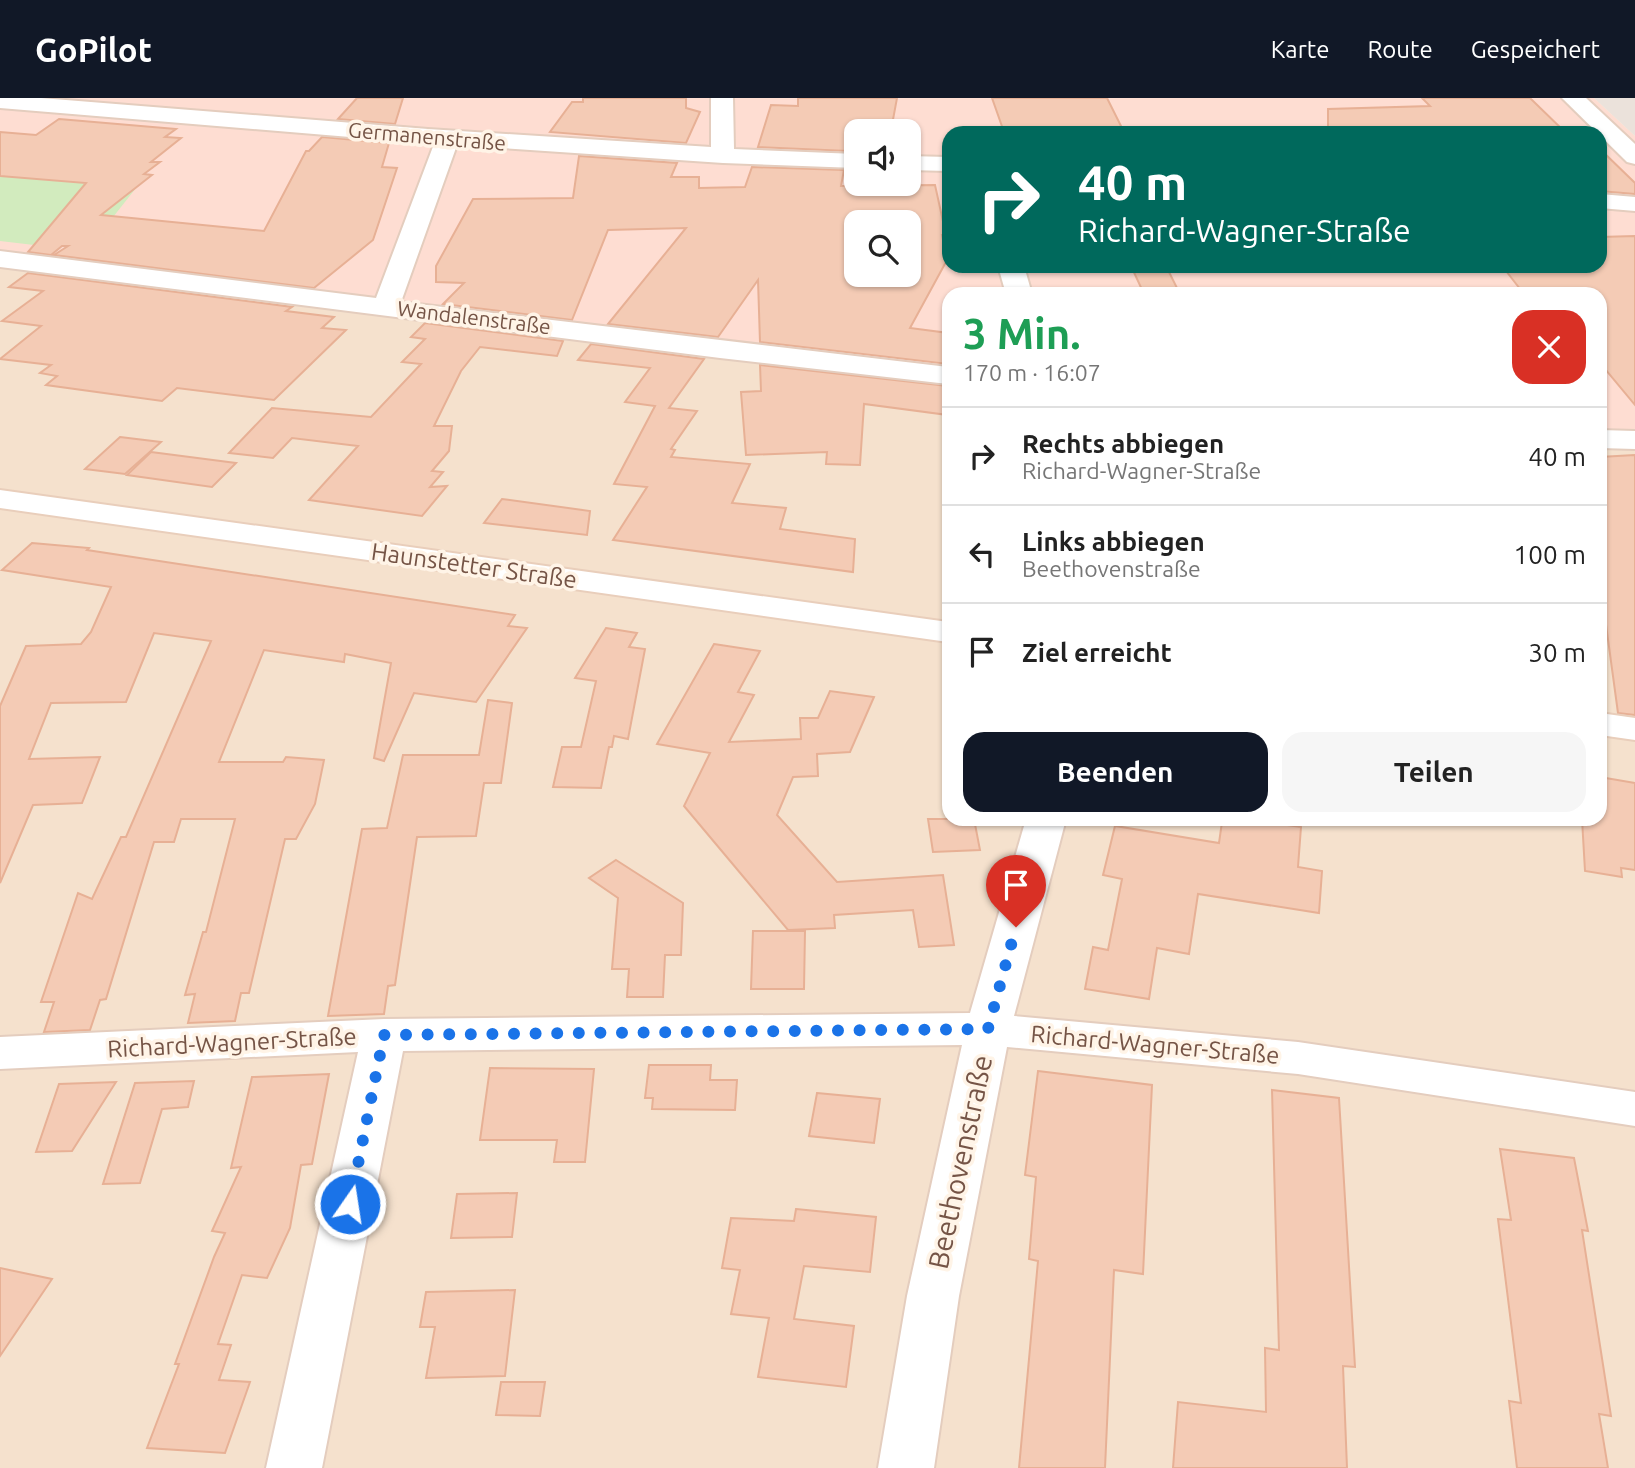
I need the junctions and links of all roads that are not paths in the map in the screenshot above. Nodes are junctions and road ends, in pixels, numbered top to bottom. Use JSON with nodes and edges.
{"nodes":[{"id":1,"x":722,"y":98,"type":"edge"},
{"id":2,"x":1573,"y":98,"type":"edge"},
{"id":3,"x":0,"y":101,"type":"edge"},
{"id":4,"x":1602,"y":126,"type":"edge"},
{"id":5,"x":1607,"y":130,"type":"edge"},
{"id":6,"x":447,"y":139,"type":"junction"},
{"id":7,"x":723,"y":156,"type":"junction"},
{"id":8,"x":1635,"y":157,"type":"edge"},
{"id":9,"x":844,"y":161,"type":"edge"},
{"id":10,"x":921,"y":163,"type":"edge"},
{"id":11,"x":942,"y":164,"type":"edge"},
{"id":12,"x":1607,"y":202,"type":"edge"},
{"id":13,"x":1635,"y":204,"type":"edge"},
{"id":14,"x":0,"y":259,"type":"edge"},
{"id":15,"x":386,"y":307,"type":"junction"},
{"id":16,"x":942,"y":375,"type":"edge"},
{"id":17,"x":1607,"y":439,"type":"edge"},
{"id":18,"x":1635,"y":440,"type":"edge"},
{"id":19,"x":0,"y":499,"type":"edge"},
{"id":20,"x":942,"y":631,"type":"edge"},
{"id":21,"x":1607,"y":725,"type":"edge"},
{"id":22,"x":1635,"y":729,"type":"edge"},
{"id":23,"x":1044,"y":826,"type":"edge"},
{"id":24,"x":988,"y":1029,"type":"junction"},
{"id":25,"x":384,"y":1035,"type":"junction"},
{"id":26,"x":0,"y":1053,"type":"edge"},
{"id":27,"x":1635,"y":1109,"type":"edge"},
{"id":28,"x":295,"y":1468,"type":"edge"},
{"id":29,"x":906,"y":1468,"type":"edge"}],
"edges":[{"from":1,"to":7,"type":"street"},
{"from":2,"to":4,"type":"street"},
{"from":3,"to":6,"type":"street","name":"Germanenstraße"},
{"from":5,"to":8,"type":"street"},
{"from":6,"to":7,"type":"street","name":"Germanenstraße"},
{"from":6,"to":15,"type":"street"},
{"from":7,"to":9,"type":"street","name":"Germanenstraße"},
{"from":10,"to":11,"type":"street"},
{"from":12,"to":13,"type":"street"},
{"from":14,"to":15,"type":"street","name":"Wandalenstraße"},
{"from":15,"to":16,"type":"street","name":"Wandalenstraße"},
{"from":17,"to":18,"type":"street"},
{"from":19,"to":20,"type":"street","name":"Haunstetter Straße"},
{"from":21,"to":22,"type":"street"},
{"from":23,"to":24,"type":"street","name":"Beethovenstraße"},
{"from":24,"to":25,"type":"street","name":"Richard-Wagner-Straße"},
{"from":24,"to":27,"type":"street","name":"Richard-Wagner-Straße"},
{"from":24,"to":29,"type":"street","name":"Beethovenstraße"},
{"from":25,"to":26,"type":"street","name":"Richard-Wagner-Straße"},
{"from":25,"to":28,"type":"street"}]}
